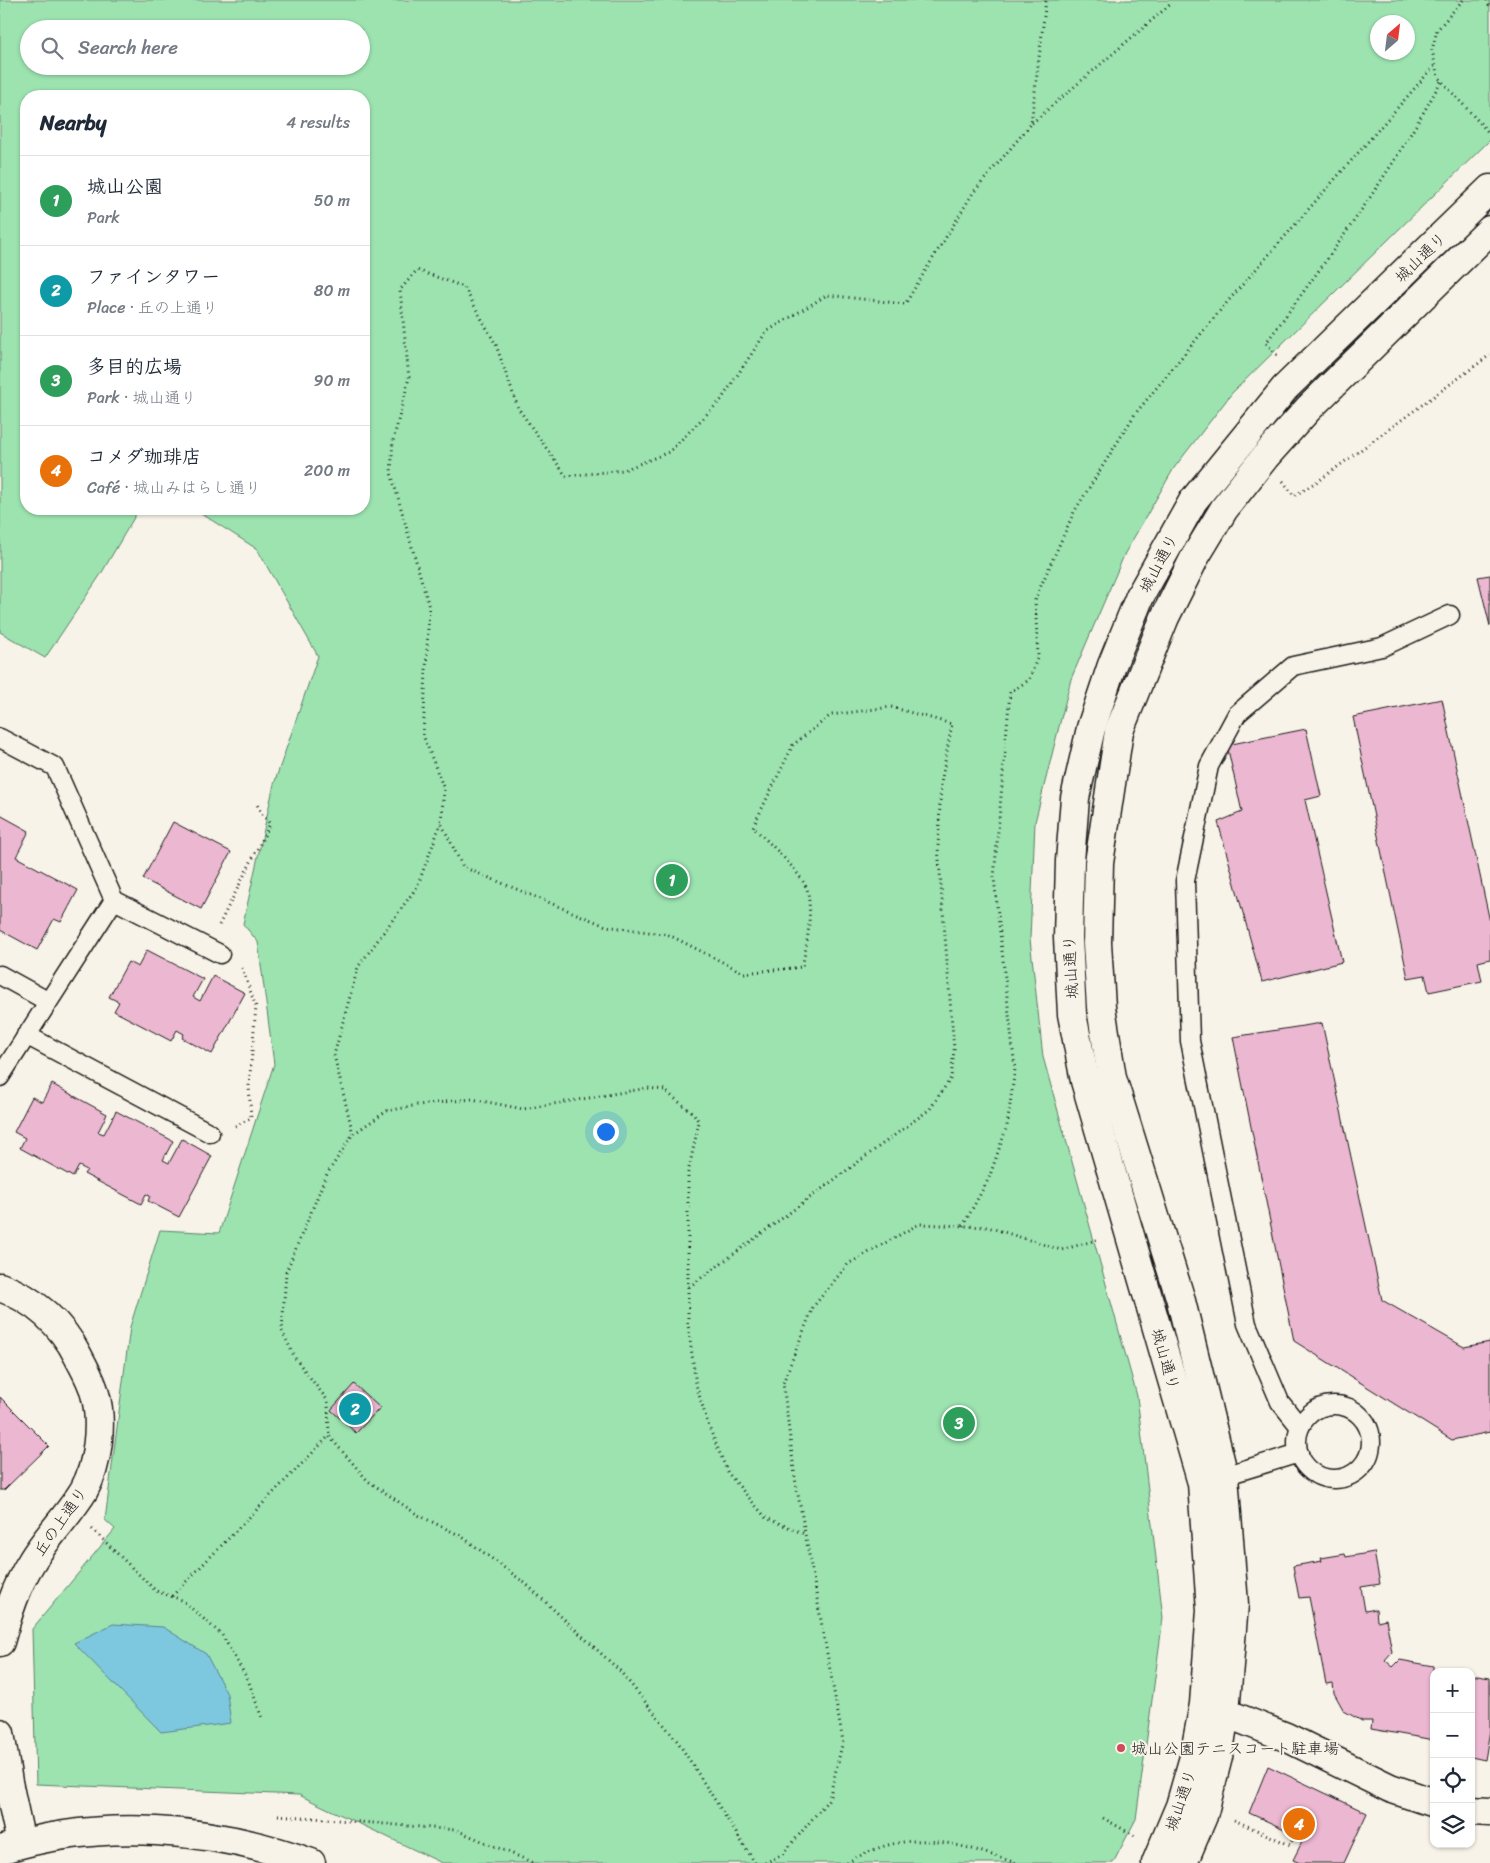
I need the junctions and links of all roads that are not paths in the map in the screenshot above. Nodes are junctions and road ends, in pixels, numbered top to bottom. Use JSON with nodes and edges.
{"nodes":[{"id":1,"x":1490,"y":189,"type":"edge"},
{"id":2,"x":1490,"y":230,"type":"edge"},
{"id":3,"x":1450,"y":615,"type":"dead end"},
{"id":4,"x":0,"y":738,"type":"edge"},
{"id":5,"x":114,"y":900,"type":"junction"},
{"id":6,"x":214,"y":951,"type":"road end"},
{"id":7,"x":0,"y":975,"type":"edge"},
{"id":8,"x":48,"y":1001,"type":"junction"},
{"id":9,"x":26,"y":1035,"type":"junction"},
{"id":10,"x":0,"y":1077,"type":"edge"},
{"id":11,"x":210,"y":1133,"type":"road end"},
{"id":12,"x":0,"y":1287,"type":"edge"},
{"id":13,"x":1300,"y":1427,"type":"junction"},
{"id":14,"x":1299,"y":1454,"type":"junction"},
{"id":15,"x":1213,"y":1479,"type":"junction"},
{"id":16,"x":0,"y":1642,"type":"edge"},
{"id":17,"x":1214,"y":1708,"type":"junction"},
{"id":18,"x":0,"y":1733,"type":"edge"},
{"id":19,"x":1430,"y":1802,"type":"edge"},
{"id":20,"x":1475,"y":1811,"type":"edge"},
{"id":21,"x":1490,"y":1812,"type":"edge"},
{"id":22,"x":10,"y":1847,"type":"edge"},
{"id":23,"x":311,"y":1863,"type":"edge"},
{"id":24,"x":1156,"y":1863,"type":"edge"},
{"id":25,"x":1183,"y":1863,"type":"edge"}],
"edges":[{"from":1,"to":15,"type":"street","name":"城山通り"},
{"from":2,"to":15,"type":"street","name":"城山通り"},
{"from":3,"to":13,"type":"lane"},
{"from":4,"to":5,"type":"lane"},
{"from":5,"to":6,"type":"lane"},
{"from":5,"to":8,"type":"lane"},
{"from":7,"to":8,"type":"lane"},
{"from":8,"to":9,"type":"lane"},
{"from":9,"to":10,"type":"lane"},
{"from":9,"to":11,"type":"lane"},
{"from":12,"to":16,"type":"street","name":"丘の上通り"},
{"from":13,"to":14,"type":"lane"},
{"from":13,"to":14,"type":"lane"},
{"from":14,"to":15,"type":"lane"},
{"from":15,"to":17,"type":"street","name":"城山通り"},
{"from":17,"to":19,"type":"street"},
{"from":17,"to":24,"type":"street","name":"城山通り"},
{"from":17,"to":25,"type":"street","name":"城山通り"},
{"from":18,"to":22,"type":"street"},
{"from":20,"to":21,"type":"street"},
{"from":22,"to":23,"type":"street"}]}
